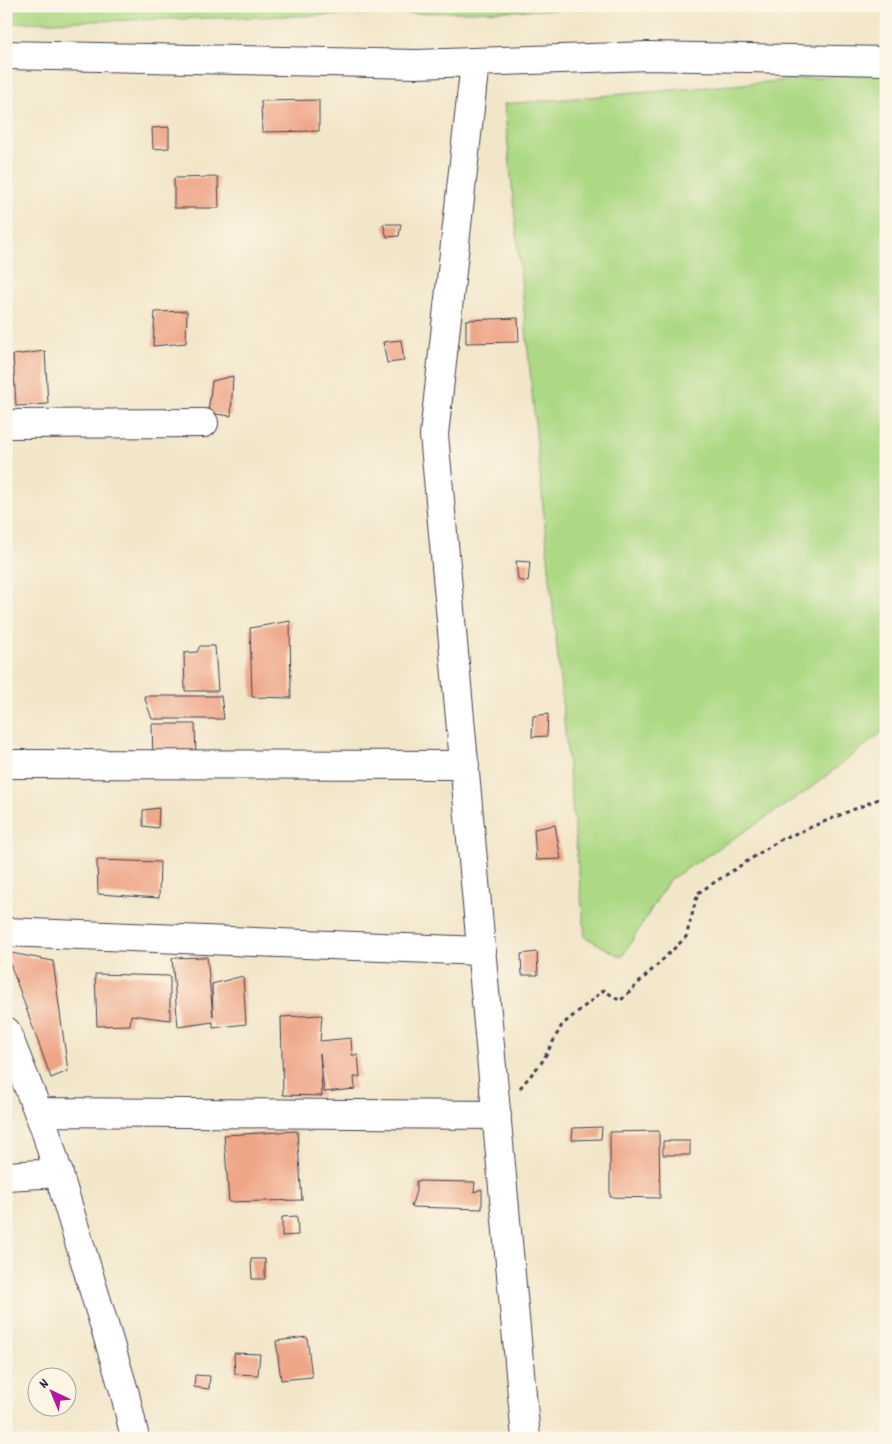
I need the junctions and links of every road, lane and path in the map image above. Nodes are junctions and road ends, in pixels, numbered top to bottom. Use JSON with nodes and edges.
{"nodes":[{"id":1,"x":6,"y":55,"type":"edge"},
{"id":2,"x":886,"y":61,"type":"edge"},
{"id":3,"x":475,"y":62,"type":"junction"},
{"id":4,"x":204,"y":423,"type":"dead end"},
{"id":5,"x":6,"y":424,"type":"edge"},
{"id":6,"x":6,"y":764,"type":"edge"},
{"id":7,"x":465,"y":765,"type":"junction"},
{"id":8,"x":886,"y":796,"type":"edge"},
{"id":9,"x":6,"y":932,"type":"edge"},
{"id":10,"x":482,"y":951,"type":"junction"},
{"id":11,"x":6,"y":1031,"type":"edge"},
{"id":12,"x":38,"y":1112,"type":"junction"},
{"id":13,"x":497,"y":1115,"type":"junction"},
{"id":14,"x":59,"y":1173,"type":"junction"},
{"id":15,"x":6,"y":1176,"type":"edge"},
{"id":16,"x":135,"y":1438,"type":"edge"},
{"id":17,"x":526,"y":1438,"type":"edge"}],
"edges":[{"from":1,"to":3,"type":"street"},
{"from":2,"to":3,"type":"street"},
{"from":3,"to":7,"type":"street"},
{"from":4,"to":5,"type":"street"},
{"from":6,"to":7,"type":"street"},
{"from":7,"to":10,"type":"street"},
{"from":8,"to":13,"type":"path"},
{"from":9,"to":10,"type":"street"},
{"from":10,"to":13,"type":"street"},
{"from":11,"to":12,"type":"street"},
{"from":12,"to":13,"type":"street"},
{"from":12,"to":14,"type":"street"},
{"from":13,"to":17,"type":"street"},
{"from":14,"to":15,"type":"street"},
{"from":14,"to":16,"type":"street"}]}
